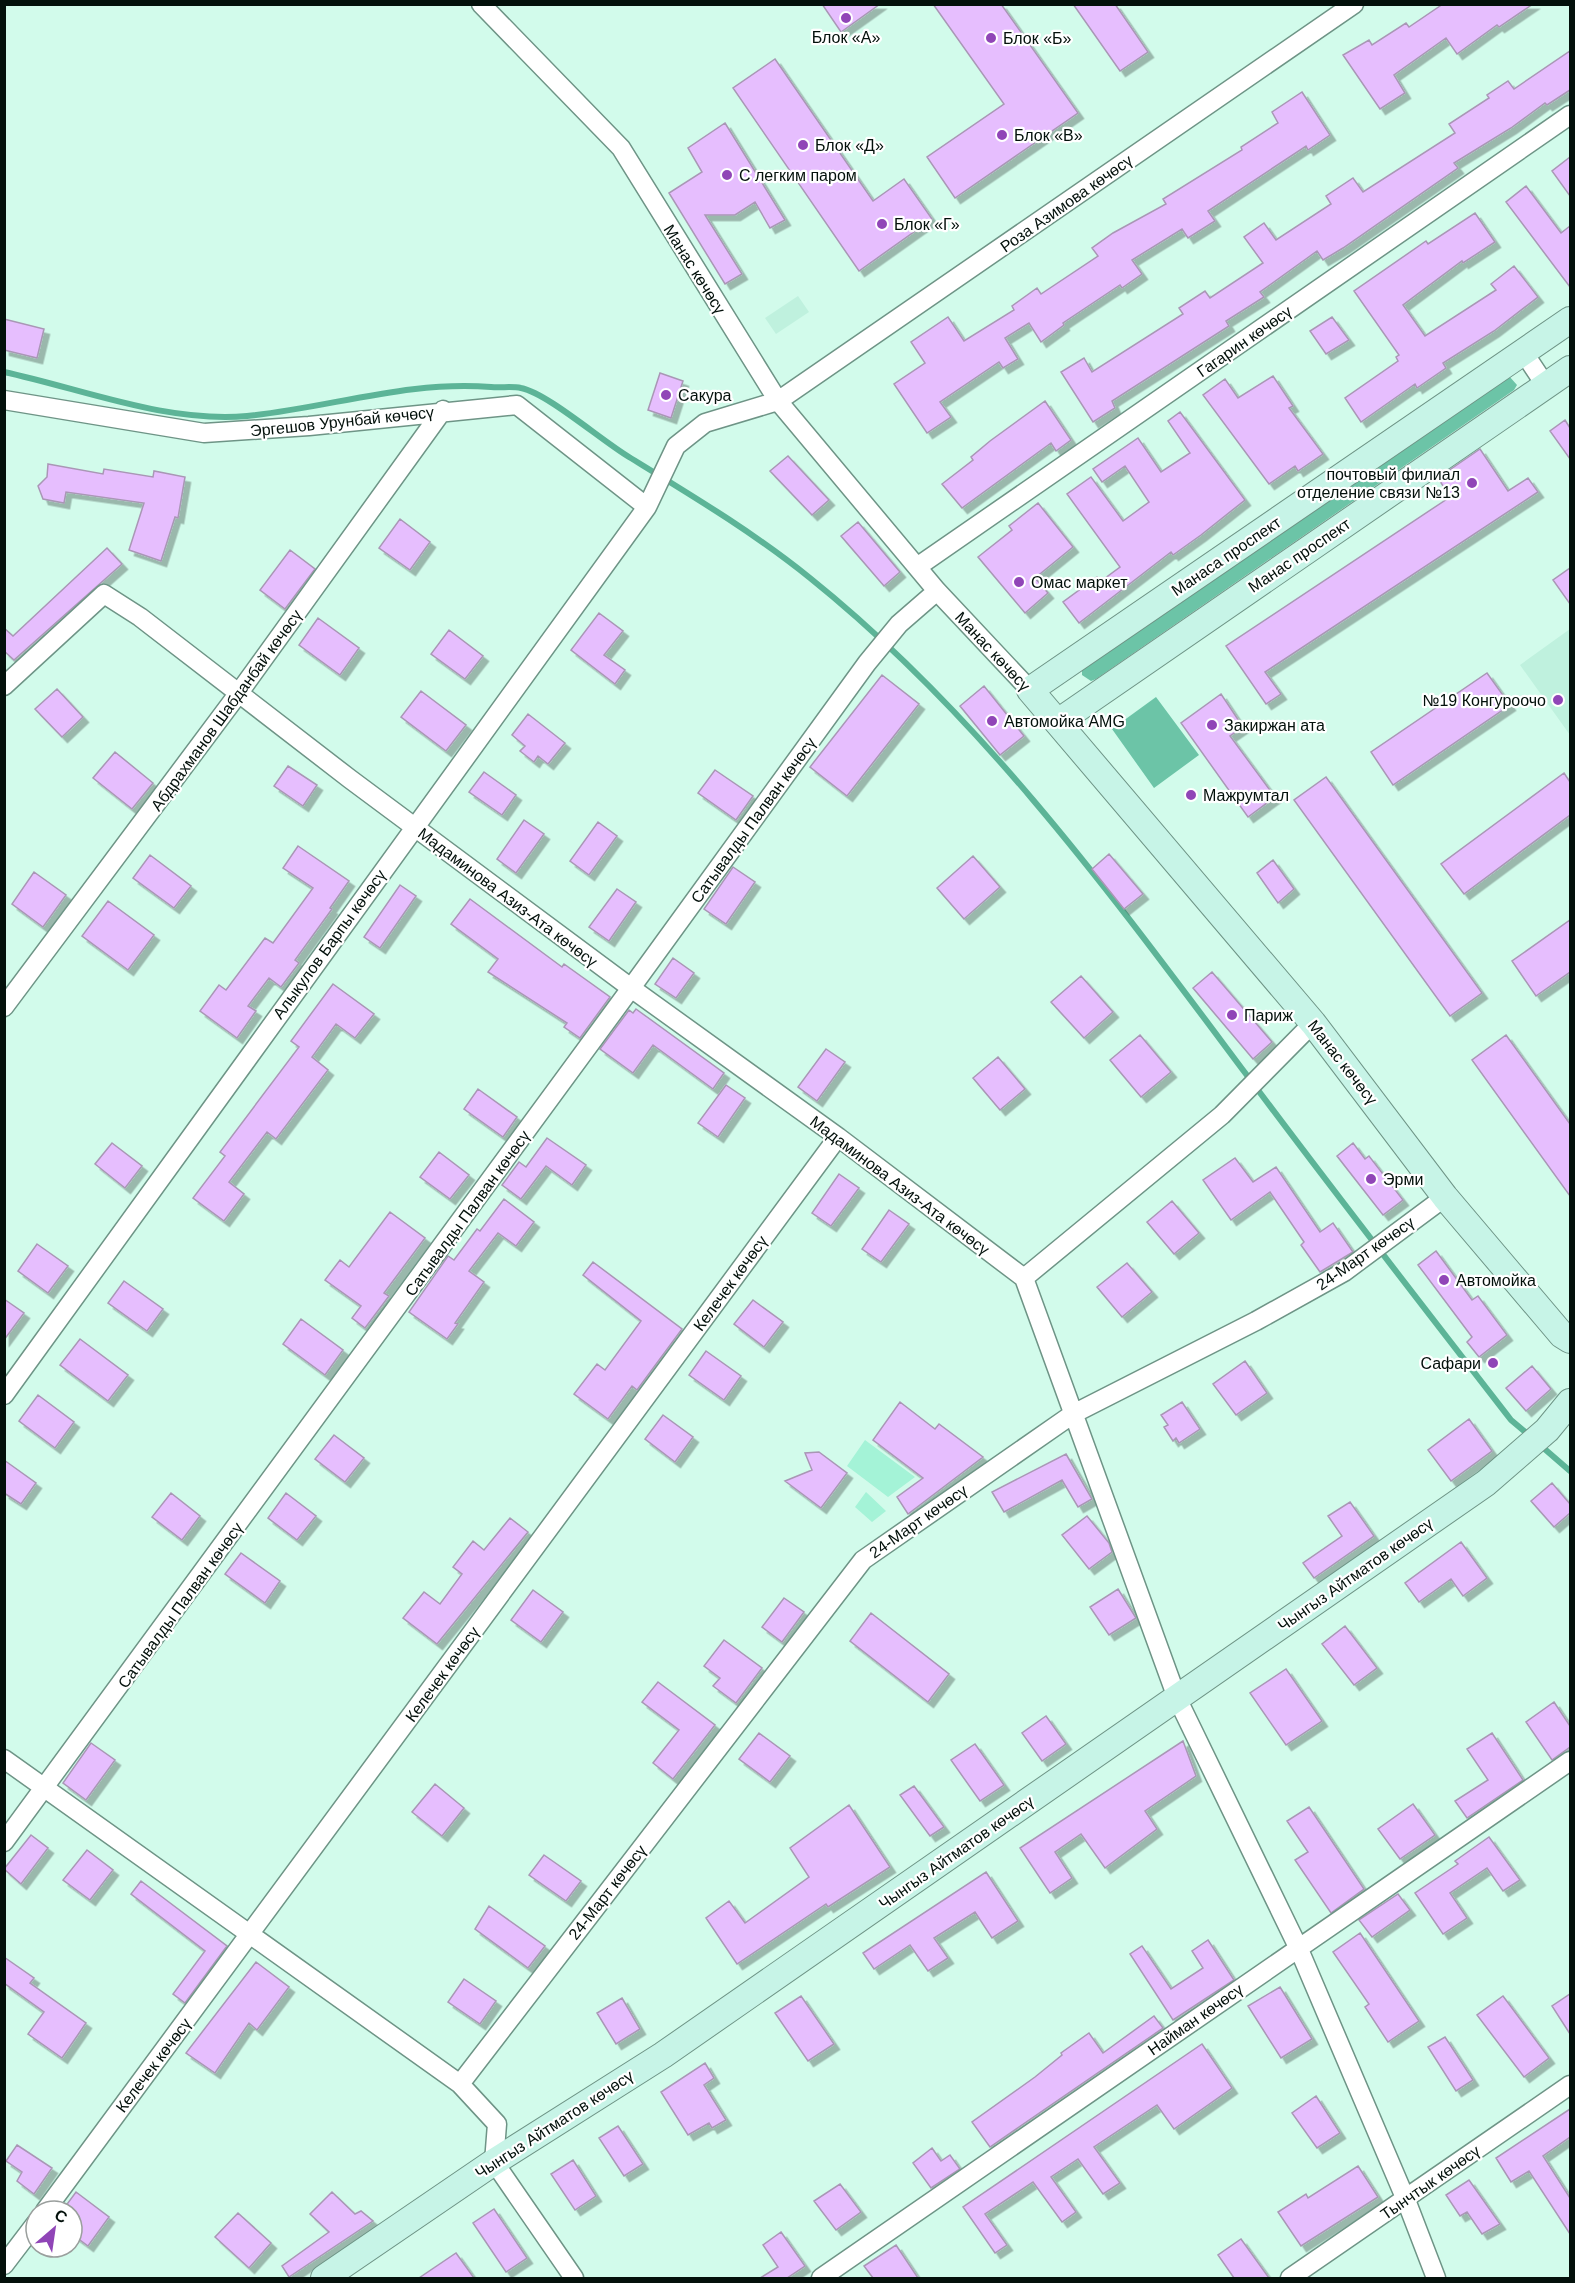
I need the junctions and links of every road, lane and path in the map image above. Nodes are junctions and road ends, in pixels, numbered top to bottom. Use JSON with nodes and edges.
{"nodes":[{"id":1,"x":481,"y":4,"type":"edge"},
{"id":2,"x":1354,"y":4,"type":"edge"},
{"id":3,"x":1570,"y":115,"type":"edge"},
{"id":4,"x":1570,"y":320,"type":"edge"},
{"id":5,"x":1524,"y":352,"type":"junction"},
{"id":6,"x":1570,"y":369,"type":"edge"},
{"id":7,"x":1546,"y":386,"type":"junction"},
{"id":8,"x":4,"y":400,"type":"edge"},
{"id":9,"x":778,"y":401,"type":"junction"},
{"id":10,"x":443,"y":411,"type":"junction"},
{"id":11,"x":676,"y":446,"type":"joint"},
{"id":12,"x":650,"y":500,"type":"junction"},
{"id":13,"x":917,"y":567,"type":"junction"},
{"id":14,"x":937,"y":591,"type":"junction"},
{"id":15,"x":4,"y":686,"type":"edge"},
{"id":16,"x":1030,"y":690,"type":"junction"},
{"id":17,"x":238,"y":694,"type":"junction"},
{"id":18,"x":1058,"y":722,"type":"junction"},
{"id":19,"x":414,"y":826,"type":"junction"},
{"id":20,"x":632,"y":988,"type":"junction"},
{"id":21,"x":4,"y":1007,"type":"edge"},
{"id":22,"x":1313,"y":1023,"type":"junction"},
{"id":23,"x":838,"y":1137,"type":"junction"},
{"id":24,"x":1445,"y":1197,"type":"junction"},
{"id":25,"x":1024,"y":1278,"type":"junction"},
{"id":26,"x":1570,"y":1340,"type":"edge"},
{"id":27,"x":4,"y":1395,"type":"edge"},
{"id":28,"x":1570,"y":1402,"type":"edge"},
{"id":29,"x":1073,"y":1414,"type":"junction"},
{"id":30,"x":1178,"y":1698,"type":"junction"},
{"id":31,"x":4,"y":1759,"type":"edge"},
{"id":32,"x":1570,"y":1761,"type":"edge"},
{"id":33,"x":45,"y":1789,"type":"junction"},
{"id":34,"x":4,"y":1842,"type":"edge"},
{"id":35,"x":249,"y":1935,"type":"junction"},
{"id":36,"x":1298,"y":1947,"type":"junction"},
{"id":37,"x":460,"y":2084,"type":"junction"},
{"id":38,"x":1570,"y":2085,"type":"edge"},
{"id":39,"x":494,"y":2162,"type":"junction"},
{"id":40,"x":54,"y":2199,"type":"edge"},
{"id":41,"x":1406,"y":2200,"type":"junction"},
{"id":42,"x":24,"y":2239,"type":"edge"},
{"id":43,"x":4,"y":2265,"type":"edge"},
{"id":44,"x":324,"y":2278,"type":"edge"},
{"id":45,"x":574,"y":2278,"type":"edge"},
{"id":46,"x":821,"y":2278,"type":"edge"},
{"id":47,"x":1290,"y":2278,"type":"edge"},
{"id":48,"x":1436,"y":2278,"type":"edge"}],
"edges":[{"from":1,"to":9,"type":"street","name":"Манас көчөсү"},
{"from":2,"to":9,"type":"street","name":"Роза Азимова көчөсү"},
{"from":3,"to":13,"type":"street","name":"Гагарин көчөсү"},
{"from":4,"to":5,"type":"main road","name":"Манаса проспект"},
{"from":5,"to":7,"type":"street"},
{"from":5,"to":16,"type":"main road","name":"Манаса проспект"},
{"from":6,"to":7,"type":"main road","name":"Манас проспект"},
{"from":7,"to":18,"type":"main road","name":"Манас проспект"},
{"from":8,"to":10,"type":"street","name":"Эргешов Урунбай көчөсү"},
{"from":9,"to":11,"type":"street","name":"Роза Азимова көчөсү"},
{"from":9,"to":13,"type":"street","name":"Манас көчөсү"},
{"from":10,"to":12,"type":"street","name":"Эргешов Урунбай көчөсү"},
{"from":10,"to":17,"type":"street","name":"Абдрахманов Шабданбай көчөсү"},
{"from":11,"to":12,"type":"street","name":"Алыкулов Барпы көчөсү"},
{"from":12,"to":19,"type":"street","name":"Алыкулов Барпы көчөсү"},
{"from":13,"to":14,"type":"street","name":"Манас көчөсү"},
{"from":14,"to":16,"type":"street","name":"Манас көчөсү"},
{"from":14,"to":20,"type":"street","name":"Сатывалды Палван көчөсү"},
{"from":15,"to":17,"type":"street","name":"Мадаминова Азиз-Ата көчөсү"},
{"from":16,"to":18,"type":"main road","name":"Манас көчөсү"},
{"from":17,"to":19,"type":"street","name":"Мадаминова Азиз-Ата көчөсү"},
{"from":17,"to":21,"type":"street","name":"Абдрахманов Шабданбай көчөсү"},
{"from":18,"to":22,"type":"main road","name":"Манас көчөсү"},
{"from":19,"to":20,"type":"street","name":"Мадаминова Азиз-Ата көчөсү"},
{"from":19,"to":27,"type":"street","name":"Алыкулов Барпы көчөсү"},
{"from":20,"to":23,"type":"street","name":"Мадаминова Азиз-Ата көчөсү"},
{"from":20,"to":33,"type":"street","name":"Сатывалды Палван көчөсү"},
{"from":22,"to":24,"type":"main road","name":"Манас көчөсү"},
{"from":22,"to":25,"type":"street"},
{"from":23,"to":25,"type":"street","name":"Мадаминова Азиз-Ата көчөсү"},
{"from":23,"to":35,"type":"street","name":"Келечек көчөсү"},
{"from":24,"to":26,"type":"main road","name":"Манас көчөсү"},
{"from":24,"to":29,"type":"street","name":"24-Март көчөсү"},
{"from":25,"to":29,"type":"street"},
{"from":28,"to":30,"type":"main road","name":"Чынгыз Айтматов көчөсү"},
{"from":29,"to":30,"type":"street"},
{"from":29,"to":37,"type":"street","name":"24-Март көчөсү"},
{"from":30,"to":36,"type":"street"},
{"from":30,"to":39,"type":"main road","name":"Чынгыз Айтматов көчөсү"},
{"from":31,"to":33,"type":"street"},
{"from":32,"to":36,"type":"street","name":"Найман көчөсү"},
{"from":33,"to":34,"type":"street","name":"Сатывалды Палван көчөсү"},
{"from":33,"to":35,"type":"street"},
{"from":35,"to":37,"type":"street"},
{"from":35,"to":40,"type":"street","name":"Келечек көчөсү"},
{"from":36,"to":41,"type":"street"},
{"from":36,"to":46,"type":"street","name":"Найман көчөсү"},
{"from":37,"to":39,"type":"street"},
{"from":38,"to":41,"type":"street","name":"Тынчтык көчөсү"},
{"from":39,"to":44,"type":"main road","name":"Чынгыз Айтматов көчөсү"},
{"from":39,"to":45,"type":"street"},
{"from":41,"to":47,"type":"street","name":"Тынчтык көчөсү"},
{"from":41,"to":48,"type":"street"},
{"from":42,"to":43,"type":"street"}]}
